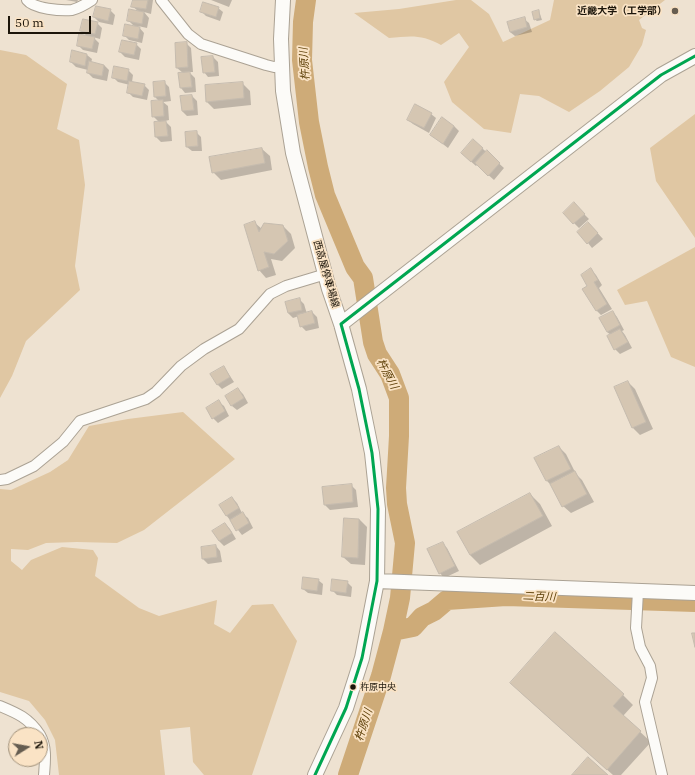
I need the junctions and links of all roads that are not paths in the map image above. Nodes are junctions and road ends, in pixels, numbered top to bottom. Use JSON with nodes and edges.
{"nodes":[{"id":1,"x":27,"y":0,"type":"edge"},
{"id":2,"x":92,"y":0,"type":"edge"},
{"id":3,"x":161,"y":0,"type":"edge"},
{"id":4,"x":283,"y":0,"type":"edge"},
{"id":5,"x":695,"y":56,"type":"edge"},
{"id":6,"x":282,"y":66,"type":"junction"},
{"id":7,"x":326,"y":274,"type":"junction"},
{"id":8,"x":341,"y":324,"type":"junction"},
{"id":9,"x":0,"y":480,"type":"edge"},
{"id":10,"x":377,"y":581,"type":"junction"},
{"id":11,"x":638,"y":591,"type":"junction"},
{"id":12,"x":695,"y":593,"type":"edge"},
{"id":13,"x":0,"y":706,"type":"edge"},
{"id":14,"x":35,"y":727,"type":"edge"},
{"id":15,"x":314,"y":775,"type":"edge"},
{"id":16,"x":662,"y":775,"type":"edge"}],
"edges":[{"from":1,"to":2,"type":"street"},
{"from":3,"to":6,"type":"street"},
{"from":4,"to":6,"type":"main road","name":"西高屋停車場線"},
{"from":5,"to":8,"type":"main road"},
{"from":6,"to":7,"type":"main road","name":"西高屋停車場線"},
{"from":7,"to":8,"type":"main road","name":"西高屋停車場線"},
{"from":7,"to":9,"type":"street"},
{"from":8,"to":10,"type":"main road","name":"西高屋停車場線"},
{"from":10,"to":11,"type":"main road"},
{"from":10,"to":15,"type":"main road","name":"西高屋停車場線"},
{"from":11,"to":12,"type":"main road"},
{"from":11,"to":16,"type":"street"},
{"from":13,"to":14,"type":"street"}]}
